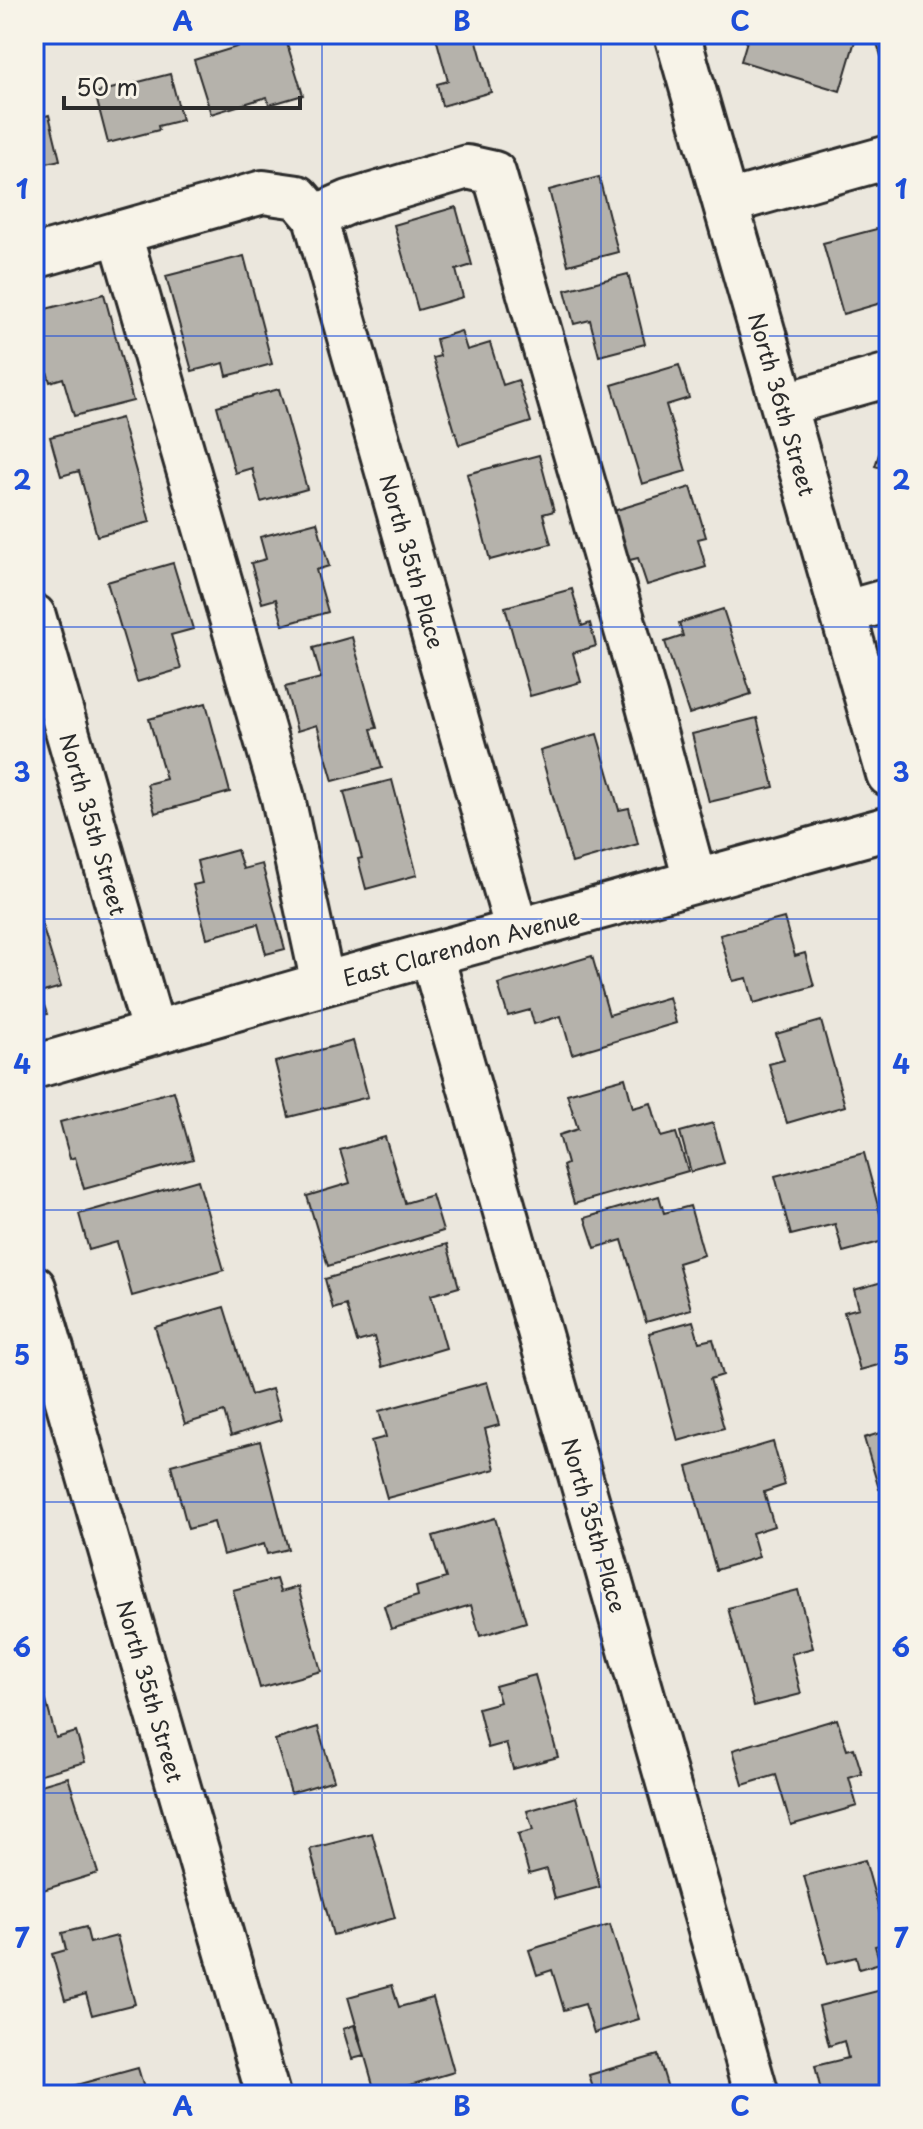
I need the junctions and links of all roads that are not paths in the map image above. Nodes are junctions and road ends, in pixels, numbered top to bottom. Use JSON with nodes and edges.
{"nodes":[{"id":1,"x":677,"y":34,"type":"edge"},
{"id":2,"x":889,"y":157,"type":"edge"},
{"id":3,"x":725,"y":203,"type":"junction"},
{"id":4,"x":307,"y":207,"type":"junction"},
{"id":5,"x":120,"y":234,"type":"junction"},
{"id":6,"x":34,"y":257,"type":"edge"},
{"id":7,"x":889,"y":375,"type":"edge"},
{"id":8,"x":783,"y":405,"type":"junction"},
{"id":9,"x":889,"y":600,"type":"edge"},
{"id":10,"x":843,"y":613,"type":"junction"},
{"id":11,"x":34,"y":616,"type":"edge"},
{"id":12,"x":889,"y":774,"type":"edge"},
{"id":13,"x":889,"y":828,"type":"edge"},
{"id":14,"x":695,"y":880,"type":"junction"},
{"id":15,"x":517,"y":931,"type":"junction"},
{"id":16,"x":432,"y":956,"type":"junction"},
{"id":17,"x":323,"y":984,"type":"junction"},
{"id":18,"x":154,"y":1033,"type":"junction"},
{"id":19,"x":34,"y":1067,"type":"edge"},
{"id":20,"x":34,"y":1287,"type":"edge"},
{"id":21,"x":268,"y":2095,"type":"edge"},
{"id":22,"x":757,"y":2095,"type":"edge"}],
"edges":[{"from":1,"to":3,"type":"main road","name":"North 36th Street"},
{"from":2,"to":3,"type":"street"},
{"from":3,"to":8,"type":"main road","name":"North 36th Street"},
{"from":4,"to":5,"type":"street"},
{"from":4,"to":14,"type":"street"},
{"from":4,"to":15,"type":"street","name":"North 35th Place"},
{"from":5,"to":6,"type":"street"},
{"from":5,"to":17,"type":"street"},
{"from":7,"to":8,"type":"street"},
{"from":8,"to":10,"type":"main road","name":"North 36th Street"},
{"from":9,"to":10,"type":"street"},
{"from":10,"to":12,"type":"main road","name":"North 36th Street"},
{"from":11,"to":18,"type":"street","name":"North 35th Street"},
{"from":13,"to":14,"type":"street","name":"East Clarendon Avenue"},
{"from":14,"to":15,"type":"street","name":"East Clarendon Avenue"},
{"from":15,"to":16,"type":"street","name":"East Clarendon Avenue"},
{"from":16,"to":17,"type":"street","name":"East Clarendon Avenue"},
{"from":16,"to":22,"type":"street","name":"North 35th Place"},
{"from":17,"to":18,"type":"street","name":"East Clarendon Avenue"},
{"from":18,"to":19,"type":"street","name":"East Clarendon Avenue"},
{"from":20,"to":21,"type":"street","name":"North 35th Street"}]}
